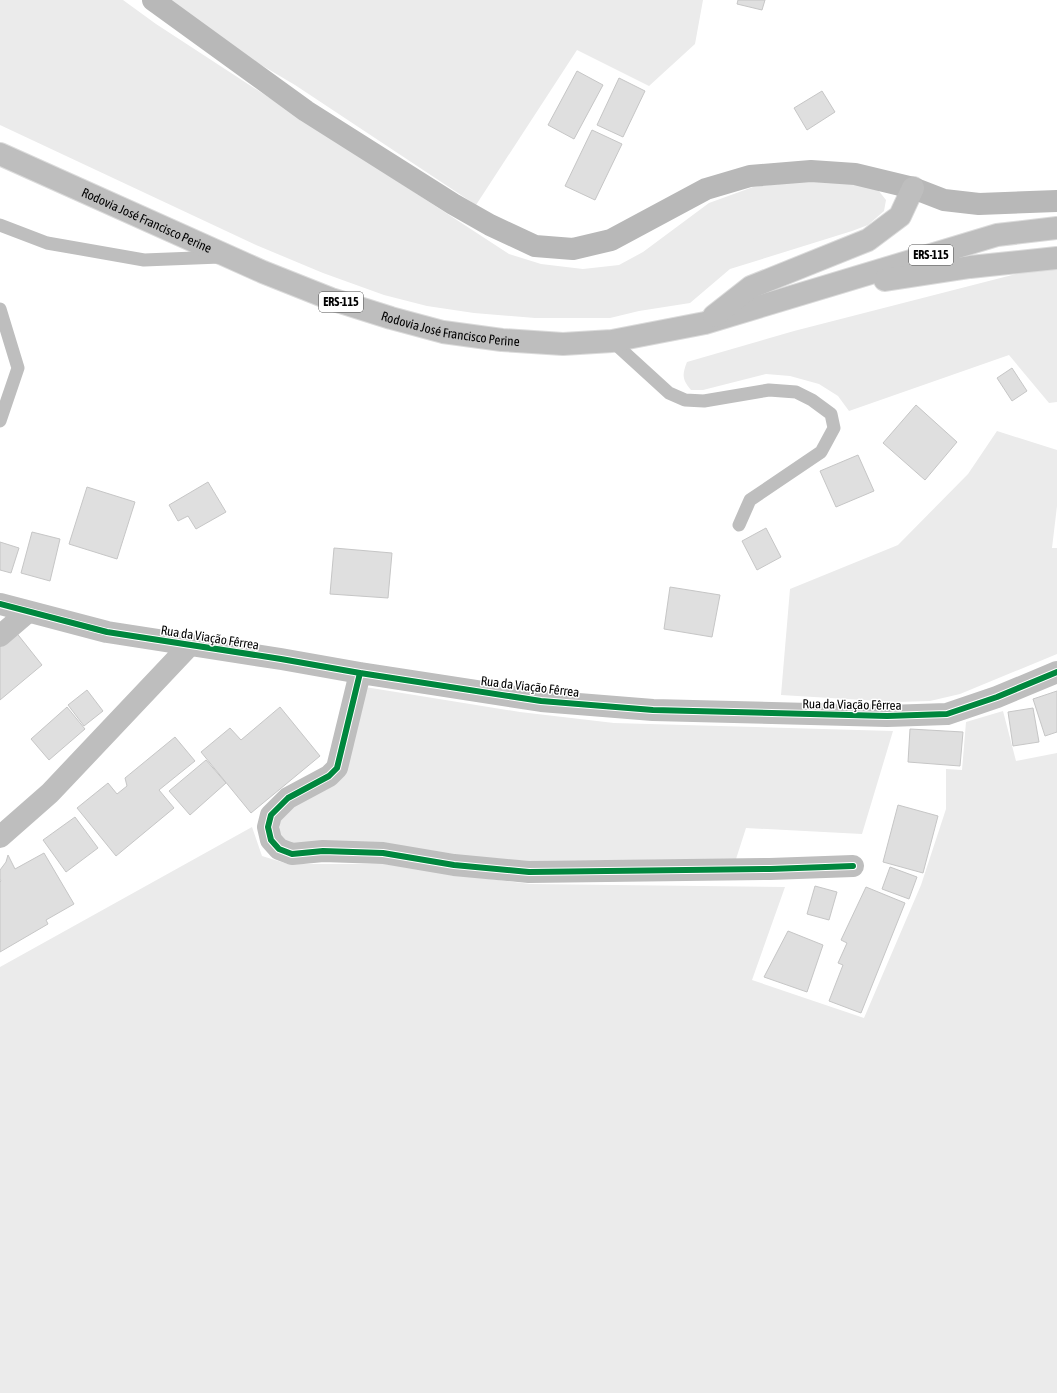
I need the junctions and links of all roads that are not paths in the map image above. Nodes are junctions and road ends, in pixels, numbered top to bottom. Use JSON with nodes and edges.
{"nodes":[{"id":1,"x":152,"y":0,"type":"edge"},
{"id":2,"x":0,"y":154,"type":"edge"},
{"id":3,"x":913,"y":188,"type":"junction"},
{"id":4,"x":1057,"y":201,"type":"edge"},
{"id":5,"x":0,"y":225,"type":"edge"},
{"id":6,"x":1057,"y":228,"type":"edge"},
{"id":7,"x":230,"y":256,"type":"junction"},
{"id":8,"x":1057,"y":258,"type":"edge"},
{"id":9,"x":807,"y":292,"type":"junction"},
{"id":10,"x":0,"y":310,"type":"edge"},
{"id":11,"x":705,"y":323,"type":"junction"},
{"id":12,"x":612,"y":341,"type":"junction"},
{"id":13,"x":0,"y":421,"type":"edge"},
{"id":14,"x":739,"y":525,"type":"dead end"},
{"id":15,"x":0,"y":604,"type":"edge"},
{"id":16,"x":28,"y":612,"type":"junction"},
{"id":17,"x":0,"y":636,"type":"edge"},
{"id":18,"x":190,"y":645,"type":"junction"},
{"id":19,"x":1057,"y":672,"type":"edge"},
{"id":20,"x":360,"y":673,"type":"junction"},
{"id":21,"x":0,"y":837,"type":"edge"},
{"id":22,"x":853,"y":866,"type":"dead end"}],
"edges":[{"from":1,"to":3,"type":"main road"},
{"from":2,"to":7,"type":"street","name":"Rodovia José Francisco Perine","number":"ERS-115"},
{"from":3,"to":4,"type":"main road"},
{"from":3,"to":11,"type":"street"},
{"from":5,"to":7,"type":"lane"},
{"from":6,"to":9,"type":"street","name":"Rodovia José Francisco Perine","number":"ERS-115"},
{"from":7,"to":12,"type":"street","name":"Rodovia José Francisco Perine","number":"ERS-115"},
{"from":8,"to":9,"type":"street","name":"Rodovia José Francisco Perine","number":"ERS-115"},
{"from":9,"to":11,"type":"street","name":"Rodovia José Francisco Perine","number":"ERS-115"},
{"from":10,"to":13,"type":"lane"},
{"from":11,"to":12,"type":"street","name":"Rodovia José Francisco Perine","number":"ERS-115"},
{"from":12,"to":14,"type":"lane"},
{"from":15,"to":16,"type":"street","name":"Rua da Viação Fêrrea"},
{"from":16,"to":17,"type":"street"},
{"from":16,"to":18,"type":"street","name":"Rua da Viação Fêrrea"},
{"from":18,"to":20,"type":"street","name":"Rua da Viação Fêrrea"},
{"from":18,"to":21,"type":"street"},
{"from":19,"to":20,"type":"street","name":"Rua da Viação Fêrrea"},
{"from":20,"to":22,"type":"street"}]}
